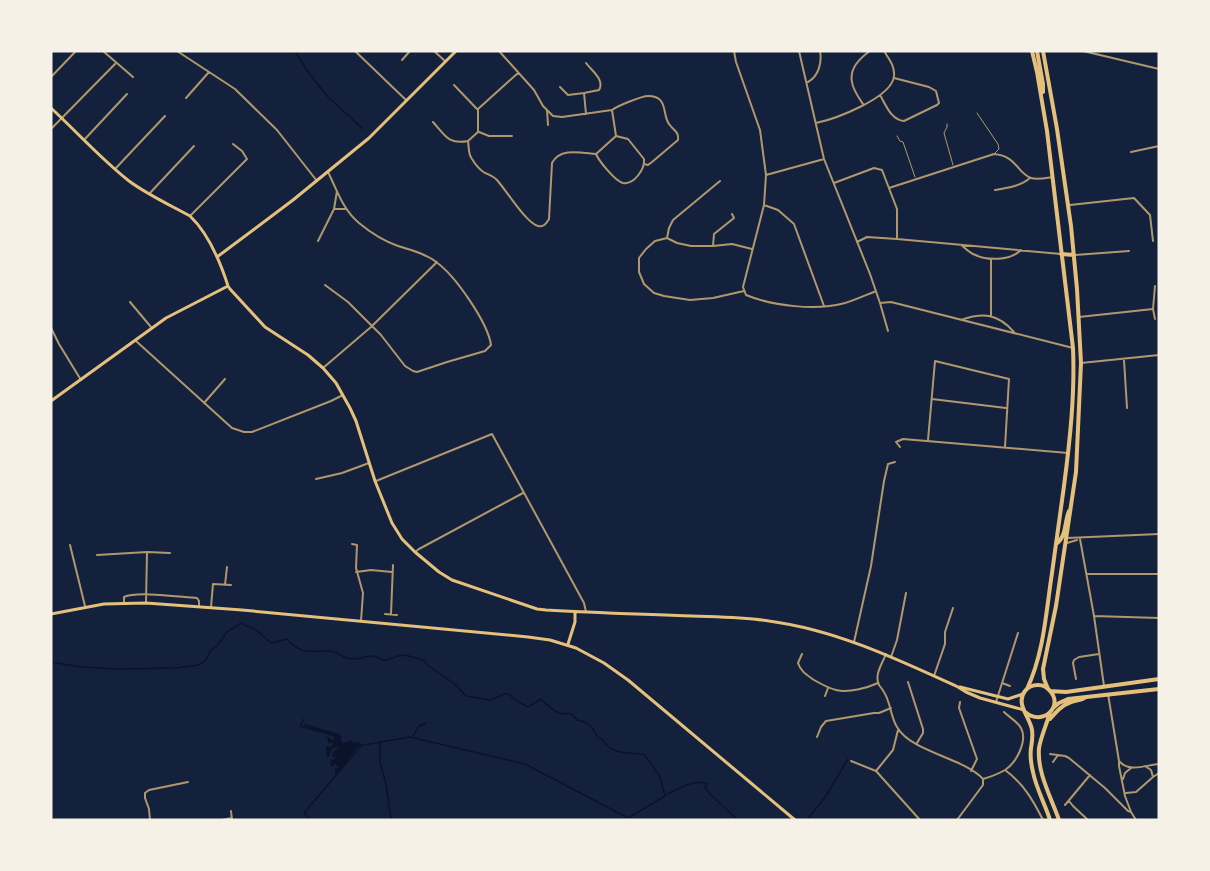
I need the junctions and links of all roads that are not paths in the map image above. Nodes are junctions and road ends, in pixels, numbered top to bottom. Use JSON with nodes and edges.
{"nodes":[{"id":1,"x":76,"y":51,"type":"edge"},
{"id":2,"x":103,"y":51,"type":"edge"},
{"id":3,"x":177,"y":51,"type":"edge"},
{"id":4,"x":356,"y":51,"type":"edge"},
{"id":5,"x":411,"y":51,"type":"edge"},
{"id":6,"x":456,"y":51,"type":"edge"},
{"id":7,"x":499,"y":51,"type":"edge"},
{"id":8,"x":734,"y":51,"type":"edge"},
{"id":9,"x":799,"y":51,"type":"edge"},
{"id":10,"x":820,"y":51,"type":"edge"},
{"id":11,"x":870,"y":51,"type":"edge"},
{"id":12,"x":884,"y":51,"type":"edge"},
{"id":13,"x":1032,"y":51,"type":"edge"},
{"id":14,"x":1037,"y":51,"type":"edge"},
{"id":15,"x":1043,"y":51,"type":"edge"},
{"id":16,"x":1083,"y":51,"type":"edge"},
{"id":17,"x":437,"y":52,"type":"edge"},
{"id":18,"x":402,"y":60,"type":"dead end"},
{"id":19,"x":445,"y":61,"type":"junction"},
{"id":20,"x":116,"y":63,"type":"junction"},
{"id":21,"x":586,"y":63,"type":"dead end"},
{"id":22,"x":1159,"y":68,"type":"edge"},
{"id":23,"x":209,"y":72,"type":"junction"},
{"id":24,"x":518,"y":73,"type":"junction"},
{"id":25,"x":51,"y":77,"type":"edge"},
{"id":26,"x":133,"y":77,"type":"dead end"},
{"id":27,"x":894,"y":78,"type":"junction"},
{"id":28,"x":807,"y":82,"type":"junction"},
{"id":29,"x":454,"y":85,"type":"dead end"},
{"id":30,"x":560,"y":87,"type":"dead end"},
{"id":31,"x":584,"y":93,"type":"junction"},
{"id":32,"x":127,"y":94,"type":"dead end"},
{"id":33,"x":880,"y":95,"type":"junction"},
{"id":34,"x":186,"y":98,"type":"dead end"},
{"id":35,"x":406,"y":100,"type":"junction"},
{"id":36,"x":1043,"y":102,"type":"junction"},
{"id":37,"x":863,"y":105,"type":"junction"},
{"id":38,"x":51,"y":108,"type":"edge"},
{"id":39,"x":478,"y":109,"type":"junction"},
{"id":40,"x":547,"y":110,"type":"junction"},
{"id":41,"x":612,"y":110,"type":"junction"},
{"id":42,"x":978,"y":113,"type":"dead end"},
{"id":43,"x":586,"y":114,"type":"junction"},
{"id":44,"x":165,"y":116,"type":"dead end"},
{"id":45,"x":62,"y":118,"type":"junction"},
{"id":46,"x":433,"y":122,"type":"dead end"},
{"id":47,"x":816,"y":123,"type":"junction"},
{"id":48,"x":947,"y":124,"type":"dead end"},
{"id":49,"x":548,"y":125,"type":"dead end"},
{"id":50,"x":51,"y":129,"type":"edge"},
{"id":51,"x":450,"y":130,"type":"dead end"},
{"id":52,"x":478,"y":132,"type":"junction"},
{"id":53,"x":939,"y":132,"type":"dead end"},
{"id":54,"x":944,"y":134,"type":"junction"},
{"id":55,"x":445,"y":135,"type":"junction"},
{"id":56,"x":512,"y":136,"type":"dead end"},
{"id":57,"x":616,"y":136,"type":"junction"},
{"id":58,"x":897,"y":136,"type":"dead end"},
{"id":59,"x":84,"y":141,"type":"junction"},
{"id":60,"x":468,"y":141,"type":"junction"},
{"id":61,"x":233,"y":144,"type":"dead end"},
{"id":62,"x":194,"y":146,"type":"dead end"},
{"id":63,"x":1159,"y":146,"type":"edge"},
{"id":64,"x":1131,"y":152,"type":"dead end"},
{"id":65,"x":597,"y":154,"type":"junction"},
{"id":66,"x":994,"y":154,"type":"junction"},
{"id":67,"x":824,"y":159,"type":"junction"},
{"id":68,"x":644,"y":164,"type":"junction"},
{"id":69,"x":953,"y":166,"type":"junction"},
{"id":70,"x":115,"y":169,"type":"junction"},
{"id":71,"x":328,"y":172,"type":"junction"},
{"id":72,"x":766,"y":175,"type":"junction"},
{"id":73,"x":1052,"y":177,"type":"junction"},
{"id":74,"x":916,"y":178,"type":"junction"},
{"id":75,"x":1030,"y":178,"type":"junction"},
{"id":76,"x":317,"y":181,"type":"junction"},
{"id":77,"x":720,"y":181,"type":"dead end"},
{"id":78,"x":834,"y":183,"type":"junction"},
{"id":79,"x":889,"y":188,"type":"junction"},
{"id":80,"x":337,"y":190,"type":"junction"},
{"id":81,"x":994,"y":190,"type":"dead end"},
{"id":82,"x":149,"y":194,"type":"junction"},
{"id":83,"x":764,"y":205,"type":"junction"},
{"id":84,"x":1069,"y":206,"type":"junction"},
{"id":85,"x":334,"y":209,"type":"junction"},
{"id":86,"x":346,"y":209,"type":"junction"},
{"id":87,"x":732,"y":214,"type":"dead end"},
{"id":88,"x":190,"y":216,"type":"junction"},
{"id":89,"x":667,"y":238,"type":"junction"},
{"id":90,"x":897,"y":239,"type":"junction"},
{"id":91,"x":1153,"y":240,"type":"dead end"},
{"id":92,"x":318,"y":241,"type":"dead end"},
{"id":93,"x":857,"y":242,"type":"junction"},
{"id":94,"x":961,"y":245,"type":"junction"},
{"id":95,"x":712,"y":246,"type":"junction"},
{"id":96,"x":752,"y":249,"type":"junction"},
{"id":97,"x":1020,"y":250,"type":"junction"},
{"id":98,"x":1129,"y":251,"type":"dead end"},
{"id":99,"x":1061,"y":254,"type":"junction"},
{"id":100,"x":1074,"y":255,"type":"junction"},
{"id":101,"x":217,"y":257,"type":"junction"},
{"id":102,"x":991,"y":259,"type":"junction"},
{"id":103,"x":437,"y":262,"type":"junction"},
{"id":104,"x":325,"y":285,"type":"dead end"},
{"id":105,"x":228,"y":286,"type":"junction"},
{"id":106,"x":1155,"y":286,"type":"dead end"},
{"id":107,"x":744,"y":291,"type":"junction"},
{"id":108,"x":876,"y":291,"type":"junction"},
{"id":109,"x":130,"y":302,"type":"dead end"},
{"id":110,"x":880,"y":303,"type":"junction"},
{"id":111,"x":824,"y":306,"type":"junction"},
{"id":112,"x":1153,"y":309,"type":"junction"},
{"id":113,"x":991,"y":316,"type":"junction"},
{"id":114,"x":1079,"y":317,"type":"junction"},
{"id":115,"x":1155,"y":319,"type":"dead end"},
{"id":116,"x":961,"y":320,"type":"junction"},
{"id":117,"x":371,"y":327,"type":"junction"},
{"id":118,"x":51,"y":328,"type":"edge"},
{"id":119,"x":151,"y":328,"type":"junction"},
{"id":120,"x":888,"y":331,"type":"dead end"},
{"id":121,"x":1015,"y":333,"type":"junction"},
{"id":122,"x":135,"y":340,"type":"junction"},
{"id":123,"x":1073,"y":348,"type":"junction"},
{"id":124,"x":1159,"y":355,"type":"edge"},
{"id":125,"x":1124,"y":360,"type":"junction"},
{"id":126,"x":1081,"y":363,"type":"junction"},
{"id":127,"x":323,"y":368,"type":"junction"},
{"id":128,"x":225,"y":379,"type":"dead end"},
{"id":129,"x":81,"y":380,"type":"junction"},
{"id":130,"x":343,"y":395,"type":"junction"},
{"id":131,"x":932,"y":399,"type":"junction"},
{"id":132,"x":51,"y":401,"type":"edge"},
{"id":133,"x":204,"y":403,"type":"junction"},
{"id":134,"x":1007,"y":408,"type":"junction"},
{"id":135,"x":1127,"y":408,"type":"dead end"},
{"id":136,"x":928,"y":440,"type":"junction"},
{"id":137,"x":900,"y":447,"type":"dead end"},
{"id":138,"x":1005,"y":447,"type":"junction"},
{"id":139,"x":1068,"y":453,"type":"junction"},
{"id":140,"x":896,"y":462,"type":"dead end"},
{"id":141,"x":369,"y":463,"type":"junction"},
{"id":142,"x":316,"y":478,"type":"dead end"},
{"id":143,"x":375,"y":481,"type":"junction"},
{"id":144,"x":1064,"y":483,"type":"junction"},
{"id":145,"x":1074,"y":484,"type":"junction"},
{"id":146,"x":524,"y":493,"type":"junction"},
{"id":147,"x":1159,"y":534,"type":"edge"},
{"id":148,"x":1080,"y":538,"type":"junction"},
{"id":149,"x":1062,"y":541,"type":"junction"},
{"id":150,"x":352,"y":544,"type":"dead end"},
{"id":151,"x":70,"y":545,"type":"dead end"},
{"id":152,"x":147,"y":552,"type":"junction"},
{"id":153,"x":415,"y":552,"type":"junction"},
{"id":154,"x":170,"y":553,"type":"dead end"},
{"id":155,"x":97,"y":555,"type":"dead end"},
{"id":156,"x":393,"y":565,"type":"dead end"},
{"id":157,"x":227,"y":567,"type":"dead end"},
{"id":158,"x":356,"y":572,"type":"junction"},
{"id":159,"x":392,"y":572,"type":"junction"},
{"id":160,"x":1086,"y":574,"type":"junction"},
{"id":161,"x":1159,"y":574,"type":"edge"},
{"id":162,"x":225,"y":585,"type":"junction"},
{"id":163,"x":231,"y":585,"type":"dead end"},
{"id":164,"x":906,"y":593,"type":"dead end"},
{"id":165,"x":146,"y":595,"type":"junction"},
{"id":166,"x":124,"y":603,"type":"junction"},
{"id":167,"x":146,"y":603,"type":"junction"},
{"id":168,"x":199,"y":606,"type":"junction"},
{"id":169,"x":211,"y":607,"type":"junction"},
{"id":170,"x":85,"y":608,"type":"junction"},
{"id":171,"x":953,"y":608,"type":"dead end"},
{"id":172,"x":575,"y":612,"type":"junction"},
{"id":173,"x":586,"y":612,"type":"junction"},
{"id":174,"x":51,"y":614,"type":"edge"},
{"id":175,"x":385,"y":614,"type":"dead end"},
{"id":176,"x":391,"y":614,"type":"junction"},
{"id":177,"x":397,"y":615,"type":"dead end"},
{"id":178,"x":1094,"y":616,"type":"junction"},
{"id":179,"x":1159,"y":618,"type":"edge"},
{"id":180,"x":361,"y":621,"type":"junction"},
{"id":181,"x":1018,"y":633,"type":"dead end"},
{"id":182,"x":854,"y":642,"type":"junction"},
{"id":183,"x":568,"y":644,"type":"junction"},
{"id":184,"x":802,"y":654,"type":"dead end"},
{"id":185,"x":886,"y":654,"type":"junction"},
{"id":186,"x":1099,"y":654,"type":"junction"},
{"id":187,"x":891,"y":657,"type":"junction"},
{"id":188,"x":793,"y":659,"type":"dead end"},
{"id":189,"x":798,"y":663,"type":"junction"},
{"id":190,"x":934,"y":676,"type":"junction"},
{"id":191,"x":1076,"y":679,"type":"dead end"},
{"id":192,"x":1159,"y":679,"type":"edge"},
{"id":193,"x":908,"y":682,"type":"dead end"},
{"id":194,"x":878,"y":683,"type":"junction"},
{"id":195,"x":1002,"y":683,"type":"junction"},
{"id":196,"x":1010,"y":686,"type":"dead end"},
{"id":197,"x":1104,"y":686,"type":"junction"},
{"id":198,"x":958,"y":687,"type":"junction"},
{"id":199,"x":828,"y":688,"type":"junction"},
{"id":200,"x":1027,"y":689,"type":"junction"},
{"id":201,"x":1159,"y":689,"type":"edge"},
{"id":202,"x":1049,"y":690,"type":"junction"},
{"id":203,"x":1023,"y":694,"type":"junction"},
{"id":204,"x":1108,"y":694,"type":"junction"},
{"id":205,"x":825,"y":696,"type":"dead end"},
{"id":206,"x":1086,"y":696,"type":"junction"},
{"id":207,"x":998,"y":697,"type":"junction"},
{"id":208,"x":960,"y":702,"type":"dead end"},
{"id":209,"x":996,"y":703,"type":"junction"},
{"id":210,"x":891,"y":708,"type":"junction"},
{"id":211,"x":1052,"y":710,"type":"junction"},
{"id":212,"x":1024,"y":711,"type":"junction"},
{"id":213,"x":1004,"y":712,"type":"dead end"},
{"id":214,"x":1047,"y":723,"type":"junction"},
{"id":215,"x":898,"y":730,"type":"junction"},
{"id":216,"x":817,"y":737,"type":"dead end"},
{"id":217,"x":916,"y":743,"type":"junction"},
{"id":218,"x":1050,"y":754,"type":"dead end"},
{"id":219,"x":1058,"y":755,"type":"junction"},
{"id":220,"x":851,"y":761,"type":"dead end"},
{"id":221,"x":1119,"y":761,"type":"junction"},
{"id":222,"x":1053,"y":762,"type":"dead end"},
{"id":223,"x":1159,"y":764,"type":"edge"},
{"id":224,"x":1145,"y":766,"type":"junction"},
{"id":225,"x":1131,"y":768,"type":"junction"},
{"id":226,"x":1005,"y":770,"type":"junction"},
{"id":227,"x":876,"y":771,"type":"junction"},
{"id":228,"x":971,"y":771,"type":"junction"},
{"id":229,"x":1159,"y":773,"type":"edge"},
{"id":230,"x":1090,"y":775,"type":"junction"},
{"id":231,"x":1153,"y":777,"type":"junction"},
{"id":232,"x":983,"y":779,"type":"junction"},
{"id":233,"x":1123,"y":779,"type":"junction"},
{"id":234,"x":188,"y":782,"type":"dead end"},
{"id":235,"x":183,"y":783,"type":"junction"},
{"id":236,"x":185,"y":789,"type":"dead end"},
{"id":237,"x":1125,"y":794,"type":"junction"},
{"id":238,"x":1117,"y":800,"type":"junction"},
{"id":239,"x":1069,"y":801,"type":"junction"},
{"id":240,"x":1065,"y":804,"type":"dead end"},
{"id":241,"x":231,"y":812,"type":"dead end"},
{"id":242,"x":1131,"y":812,"type":"junction"},
{"id":243,"x":232,"y":819,"type":"edge"},
{"id":244,"x":150,"y":820,"type":"edge"},
{"id":245,"x":222,"y":820,"type":"edge"},
{"id":246,"x":795,"y":820,"type":"edge"},
{"id":247,"x":920,"y":820,"type":"edge"},
{"id":248,"x":957,"y":820,"type":"edge"},
{"id":249,"x":1042,"y":820,"type":"edge"},
{"id":250,"x":1050,"y":820,"type":"edge"},
{"id":251,"x":1059,"y":820,"type":"edge"},
{"id":252,"x":1088,"y":820,"type":"edge"},
{"id":253,"x":1136,"y":820,"type":"edge"}],
"edges":[{"from":1,"to":25,"type":"street"},
{"from":2,"to":20,"type":"street"},
{"from":3,"to":23,"type":"street"},
{"from":4,"to":35,"type":"street"},
{"from":5,"to":18,"type":"street"},
{"from":6,"to":19,"type":"main road"},
{"from":7,"to":24,"type":"street"},
{"from":8,"to":72,"type":"street"},
{"from":9,"to":28,"type":"street"},
{"from":10,"to":28,"type":"street"},
{"from":11,"to":37,"type":"street"},
{"from":12,"to":27,"type":"street"},
{"from":13,"to":36,"type":"highway"},
{"from":14,"to":36,"type":"highway"},
{"from":15,"to":84,"type":"highway"},
{"from":16,"to":22,"type":"street"},
{"from":17,"to":19,"type":"street"},
{"from":19,"to":35,"type":"main road"},
{"from":20,"to":26,"type":"street"},
{"from":20,"to":45,"type":"street"},
{"from":21,"to":31,"type":"street"},
{"from":23,"to":34,"type":"street"},
{"from":23,"to":76,"type":"street"},
{"from":24,"to":39,"type":"street"},
{"from":24,"to":40,"type":"street"},
{"from":27,"to":33,"type":"street"},
{"from":27,"to":33,"type":"street"},
{"from":28,"to":47,"type":"street"},
{"from":29,"to":39,"type":"street"},
{"from":30,"to":31,"type":"street"},
{"from":31,"to":43,"type":"street"},
{"from":32,"to":59,"type":"street"},
{"from":33,"to":37,"type":"street"},
{"from":35,"to":71,"type":"main road"},
{"from":36,"to":73,"type":"highway"},
{"from":37,"to":47,"type":"street"},
{"from":38,"to":45,"type":"main road"},
{"from":39,"to":52,"type":"street"},
{"from":40,"to":43,"type":"street"},
{"from":40,"to":49,"type":"street"},
{"from":41,"to":43,"type":"street"},
{"from":41,"to":57,"type":"street"},
{"from":41,"to":68,"type":"street"},
{"from":42,"to":66,"type":"lane"},
{"from":44,"to":70,"type":"street"},
{"from":45,"to":50,"type":"street"},
{"from":45,"to":59,"type":"main road"},
{"from":46,"to":55,"type":"street"},
{"from":47,"to":67,"type":"street"},
{"from":48,"to":54,"type":"lane"},
{"from":51,"to":55,"type":"street"},
{"from":52,"to":56,"type":"street"},
{"from":52,"to":60,"type":"street"},
{"from":53,"to":54,"type":"lane"},
{"from":54,"to":69,"type":"lane"},
{"from":55,"to":60,"type":"street"},
{"from":57,"to":65,"type":"street"},
{"from":57,"to":68,"type":"street"},
{"from":58,"to":74,"type":"lane"},
{"from":59,"to":70,"type":"main road"},
{"from":60,"to":65,"type":"street"},
{"from":61,"to":88,"type":"street"},
{"from":62,"to":82,"type":"street"},
{"from":63,"to":64,"type":"street"},
{"from":65,"to":68,"type":"street"},
{"from":66,"to":69,"type":"street"},
{"from":66,"to":75,"type":"street"},
{"from":67,"to":72,"type":"street"},
{"from":67,"to":78,"type":"street"},
{"from":69,"to":74,"type":"street"},
{"from":70,"to":82,"type":"main road"},
{"from":71,"to":76,"type":"main road"},
{"from":71,"to":80,"type":"street"},
{"from":72,"to":83,"type":"street"},
{"from":73,"to":75,"type":"street"},
{"from":73,"to":99,"type":"highway"},
{"from":74,"to":79,"type":"street"},
{"from":75,"to":81,"type":"street"},
{"from":76,"to":101,"type":"main road"},
{"from":77,"to":89,"type":"street"},
{"from":78,"to":79,"type":"street"},
{"from":78,"to":93,"type":"street"},
{"from":79,"to":90,"type":"street"},
{"from":80,"to":85,"type":"street"},
{"from":80,"to":86,"type":"street"},
{"from":82,"to":88,"type":"main road"},
{"from":83,"to":96,"type":"street"},
{"from":83,"to":111,"type":"street"},
{"from":84,"to":91,"type":"street"},
{"from":84,"to":100,"type":"highway"},
{"from":85,"to":86,"type":"street"},
{"from":85,"to":92,"type":"street"},
{"from":86,"to":103,"type":"street"},
{"from":87,"to":95,"type":"street"},
{"from":88,"to":101,"type":"main road"},
{"from":89,"to":95,"type":"street"},
{"from":89,"to":107,"type":"street"},
{"from":90,"to":93,"type":"street"},
{"from":90,"to":94,"type":"street"},
{"from":93,"to":108,"type":"street"},
{"from":94,"to":97,"type":"street"},
{"from":94,"to":102,"type":"street"},
{"from":95,"to":96,"type":"street"},
{"from":96,"to":107,"type":"street"},
{"from":97,"to":99,"type":"street"},
{"from":97,"to":102,"type":"street"},
{"from":98,"to":100,"type":"street"},
{"from":99,"to":100,"type":"highway"},
{"from":99,"to":123,"type":"highway"},
{"from":100,"to":114,"type":"highway"},
{"from":101,"to":105,"type":"main road"},
{"from":102,"to":113,"type":"street"},
{"from":103,"to":117,"type":"street"},
{"from":103,"to":117,"type":"street"},
{"from":104,"to":117,"type":"street"},
{"from":105,"to":119,"type":"main road"},
{"from":105,"to":127,"type":"main road"},
{"from":106,"to":112,"type":"street"},
{"from":107,"to":111,"type":"street"},
{"from":108,"to":110,"type":"street"},
{"from":108,"to":111,"type":"street"},
{"from":109,"to":119,"type":"street"},
{"from":110,"to":116,"type":"street"},
{"from":110,"to":120,"type":"street"},
{"from":112,"to":114,"type":"street"},
{"from":112,"to":115,"type":"street"},
{"from":113,"to":116,"type":"street"},
{"from":113,"to":121,"type":"street"},
{"from":114,"to":126,"type":"highway"},
{"from":116,"to":121,"type":"street"},
{"from":117,"to":127,"type":"street"},
{"from":118,"to":129,"type":"street"},
{"from":119,"to":122,"type":"main road"},
{"from":121,"to":123,"type":"street"},
{"from":122,"to":129,"type":"main road"},
{"from":122,"to":133,"type":"street"},
{"from":123,"to":139,"type":"highway"},
{"from":124,"to":125,"type":"street"},
{"from":125,"to":126,"type":"street"},
{"from":125,"to":135,"type":"street"},
{"from":126,"to":145,"type":"highway"},
{"from":127,"to":130,"type":"main road"},
{"from":128,"to":133,"type":"street"},
{"from":129,"to":132,"type":"main road"},
{"from":130,"to":133,"type":"street"},
{"from":130,"to":141,"type":"main road"},
{"from":131,"to":134,"type":"street"},
{"from":131,"to":134,"type":"street"},
{"from":131,"to":136,"type":"street"},
{"from":134,"to":138,"type":"street"},
{"from":136,"to":137,"type":"street"},
{"from":136,"to":138,"type":"street"},
{"from":138,"to":139,"type":"street"},
{"from":139,"to":144,"type":"highway"},
{"from":140,"to":182,"type":"street"},
{"from":141,"to":142,"type":"street"},
{"from":141,"to":143,"type":"main road"},
{"from":143,"to":146,"type":"street"},
{"from":143,"to":153,"type":"main road"},
{"from":144,"to":145,"type":"highway"},
{"from":144,"to":149,"type":"highway"},
{"from":145,"to":149,"type":"highway"},
{"from":146,"to":153,"type":"street"},
{"from":146,"to":173,"type":"street"},
{"from":147,"to":148,"type":"street"},
{"from":148,"to":149,"type":"street"},
{"from":148,"to":160,"type":"street"},
{"from":149,"to":200,"type":"highway"},
{"from":149,"to":202,"type":"highway"},
{"from":150,"to":158,"type":"street"},
{"from":151,"to":170,"type":"street"},
{"from":152,"to":154,"type":"street"},
{"from":152,"to":155,"type":"street"},
{"from":152,"to":165,"type":"street"},
{"from":153,"to":172,"type":"main road"},
{"from":156,"to":159,"type":"street"},
{"from":157,"to":162,"type":"street"},
{"from":158,"to":159,"type":"street"},
{"from":158,"to":180,"type":"street"},
{"from":159,"to":176,"type":"street"},
{"from":160,"to":161,"type":"street"},
{"from":160,"to":178,"type":"street"},
{"from":162,"to":163,"type":"street"},
{"from":162,"to":169,"type":"street"},
{"from":164,"to":187,"type":"street"},
{"from":165,"to":166,"type":"street"},
{"from":165,"to":167,"type":"street"},
{"from":165,"to":168,"type":"street"},
{"from":166,"to":167,"type":"main road"},
{"from":166,"to":170,"type":"main road"},
{"from":167,"to":168,"type":"main road"},
{"from":168,"to":169,"type":"main road"},
{"from":169,"to":180,"type":"main road"},
{"from":170,"to":174,"type":"main road"},
{"from":171,"to":190,"type":"street"},
{"from":172,"to":173,"type":"main road"},
{"from":172,"to":183,"type":"main road"},
{"from":173,"to":182,"type":"main road"},
{"from":175,"to":176,"type":"street"},
{"from":176,"to":177,"type":"street"},
{"from":178,"to":179,"type":"street"},
{"from":178,"to":186,"type":"street"},
{"from":180,"to":183,"type":"main road"},
{"from":181,"to":195,"type":"street"},
{"from":182,"to":185,"type":"main road"},
{"from":183,"to":246,"type":"main road"},
{"from":184,"to":189,"type":"street"},
{"from":185,"to":187,"type":"main road"},
{"from":185,"to":194,"type":"street"},
{"from":186,"to":191,"type":"street"},
{"from":186,"to":197,"type":"street"},
{"from":187,"to":190,"type":"main road"},
{"from":188,"to":189,"type":"street"},
{"from":189,"to":199,"type":"street"},
{"from":190,"to":198,"type":"main road"},
{"from":192,"to":197,"type":"highway"},
{"from":193,"to":217,"type":"street"},
{"from":194,"to":199,"type":"street"},
{"from":194,"to":210,"type":"street"},
{"from":195,"to":196,"type":"street"},
{"from":195,"to":207,"type":"street"},
{"from":197,"to":202,"type":"highway"},
{"from":198,"to":207,"type":"main road"},
{"from":198,"to":209,"type":"main road"},
{"from":199,"to":205,"type":"street"},
{"from":200,"to":202,"type":"highway"},
{"from":200,"to":203,"type":"highway"},
{"from":201,"to":204,"type":"highway"},
{"from":202,"to":211,"type":"highway"},
{"from":203,"to":207,"type":"main road"},
{"from":203,"to":212,"type":"highway"},
{"from":204,"to":206,"type":"highway"},
{"from":204,"to":221,"type":"street"},
{"from":206,"to":211,"type":"highway"},
{"from":206,"to":214,"type":"highway"},
{"from":207,"to":209,"type":"street"},
{"from":208,"to":228,"type":"street"},
{"from":209,"to":212,"type":"main road"},
{"from":210,"to":215,"type":"street"},
{"from":210,"to":216,"type":"street"},
{"from":211,"to":212,"type":"highway"},
{"from":211,"to":214,"type":"highway"},
{"from":212,"to":250,"type":"highway"},
{"from":213,"to":226,"type":"street"},
{"from":214,"to":251,"type":"highway"},
{"from":215,"to":217,"type":"street"},
{"from":215,"to":227,"type":"street"},
{"from":217,"to":228,"type":"street"},
{"from":218,"to":219,"type":"street"},
{"from":219,"to":222,"type":"street"},
{"from":219,"to":230,"type":"street"},
{"from":220,"to":227,"type":"street"},
{"from":221,"to":225,"type":"street"},
{"from":221,"to":233,"type":"street"},
{"from":223,"to":224,"type":"street"},
{"from":224,"to":225,"type":"street"},
{"from":224,"to":231,"type":"street"},
{"from":225,"to":233,"type":"street"},
{"from":226,"to":232,"type":"street"},
{"from":226,"to":249,"type":"street"},
{"from":227,"to":247,"type":"street"},
{"from":228,"to":232,"type":"street"},
{"from":229,"to":231,"type":"street"},
{"from":230,"to":238,"type":"street"},
{"from":230,"to":239,"type":"street"},
{"from":231,"to":237,"type":"street"},
{"from":232,"to":248,"type":"street"},
{"from":233,"to":237,"type":"street"},
{"from":234,"to":235,"type":"street"},
{"from":235,"to":236,"type":"street"},
{"from":235,"to":244,"type":"street"},
{"from":237,"to":238,"type":"street"},
{"from":237,"to":242,"type":"street"},
{"from":238,"to":242,"type":"street"},
{"from":239,"to":240,"type":"street"},
{"from":239,"to":252,"type":"street"},
{"from":241,"to":243,"type":"street"},
{"from":242,"to":253,"type":"street"},
{"from":243,"to":245,"type":"street"}]}
